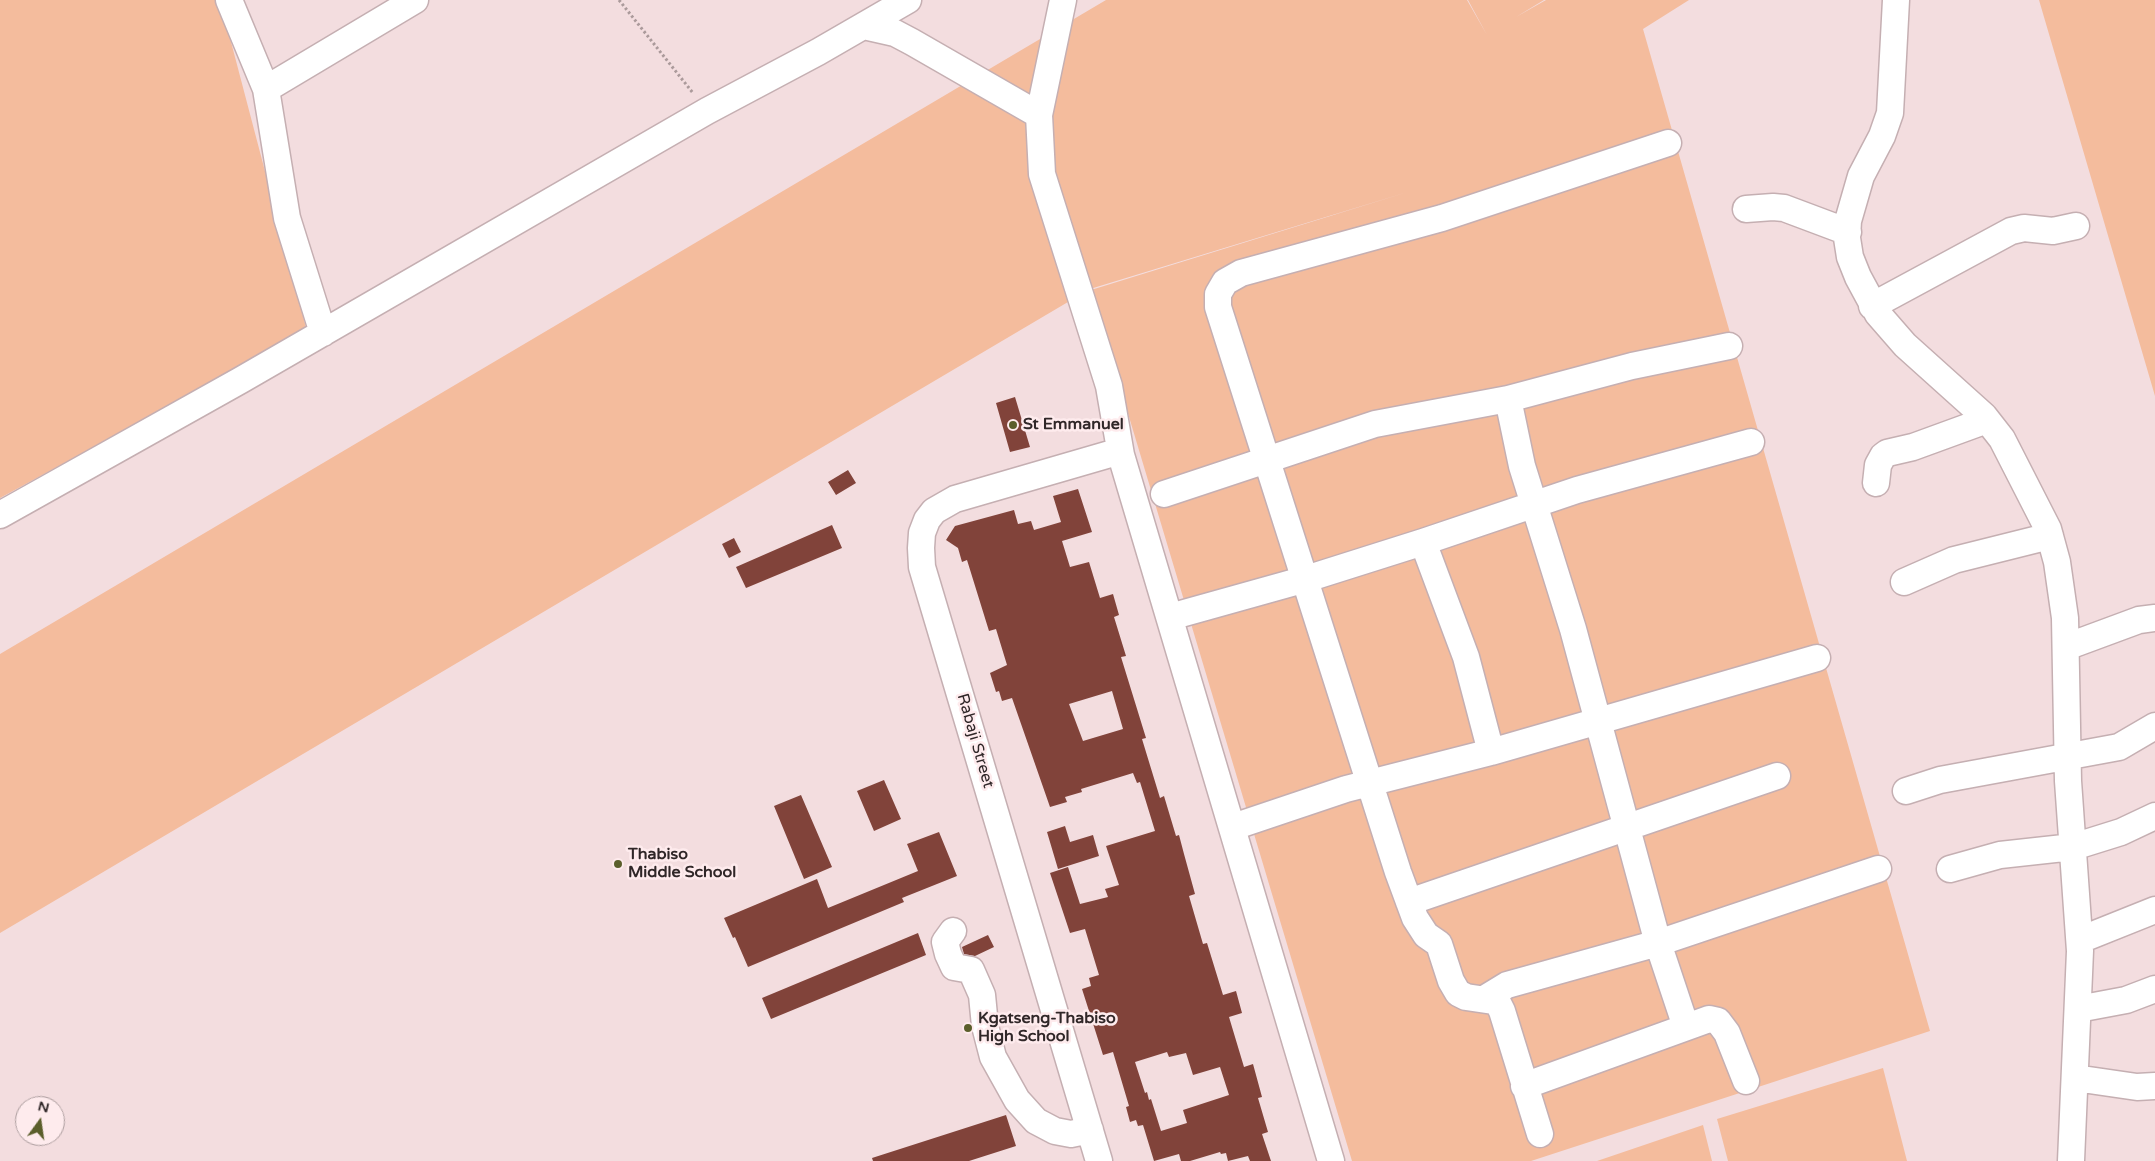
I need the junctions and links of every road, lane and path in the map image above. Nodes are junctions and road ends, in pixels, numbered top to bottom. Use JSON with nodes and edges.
{"nodes":[{"id":1,"x":229,"y":0,"type":"edge"},
{"id":2,"x":415,"y":0,"type":"edge"},
{"id":3,"x":619,"y":0,"type":"edge"},
{"id":4,"x":908,"y":0,"type":"edge"},
{"id":5,"x":1063,"y":0,"type":"edge"},
{"id":6,"x":1896,"y":0,"type":"edge"},
{"id":7,"x":864,"y":26,"type":"junction"},
{"id":8,"x":266,"y":89,"type":"junction"},
{"id":9,"x":707,"y":111,"type":"junction"},
{"id":10,"x":1039,"y":116,"type":"junction"},
{"id":11,"x":1668,"y":143,"type":"dead end"},
{"id":12,"x":1746,"y":209,"type":"dead end"},
{"id":13,"x":2076,"y":226,"type":"dead end"},
{"id":14,"x":1848,"y":232,"type":"junction"},
{"id":15,"x":1872,"y":306,"type":"junction"},
{"id":16,"x":323,"y":333,"type":"junction"},
{"id":17,"x":1729,"y":346,"type":"dead end"},
{"id":18,"x":1508,"y":398,"type":"junction"},
{"id":19,"x":1987,"y":420,"type":"junction"},
{"id":20,"x":1751,"y":442,"type":"dead end"},
{"id":21,"x":1121,"y":455,"type":"junction"},
{"id":22,"x":1268,"y":460,"type":"junction"},
{"id":23,"x":1876,"y":483,"type":"dead end"},
{"id":24,"x":1164,"y":494,"type":"dead end"},
{"id":25,"x":1534,"y":504,"type":"junction"},
{"id":26,"x":0,"y":515,"type":"edge"},
{"id":27,"x":2050,"y":536,"type":"junction"},
{"id":28,"x":1423,"y":542,"type":"junction"},
{"id":29,"x":1306,"y":579,"type":"junction"},
{"id":30,"x":1904,"y":582,"type":"dead end"},
{"id":31,"x":1170,"y":617,"type":"junction"},
{"id":32,"x":2155,"y":618,"type":"edge"},
{"id":33,"x":2066,"y":647,"type":"junction"},
{"id":34,"x":1817,"y":658,"type":"dead end"},
{"id":35,"x":1598,"y":721,"type":"junction"},
{"id":36,"x":2155,"y":726,"type":"edge"},
{"id":37,"x":1491,"y":752,"type":"junction"},
{"id":38,"x":2068,"y":758,"type":"junction"},
{"id":39,"x":1777,"y":776,"type":"dead end"},
{"id":40,"x":1370,"y":783,"type":"junction"},
{"id":41,"x":1906,"y":791,"type":"dead end"},
{"id":42,"x":2155,"y":816,"type":"edge"},
{"id":43,"x":1233,"y":826,"type":"junction"},
{"id":44,"x":1626,"y":828,"type":"junction"},
{"id":45,"x":2073,"y":847,"type":"junction"},
{"id":46,"x":1950,"y":869,"type":"dead end"},
{"id":47,"x":1878,"y":870,"type":"dead end"},
{"id":48,"x":1409,"y":902,"type":"junction"},
{"id":49,"x":2155,"y":910,"type":"edge"},
{"id":50,"x":953,"y":931,"type":"dead end"},
{"id":51,"x":2080,"y":940,"type":"junction"},
{"id":52,"x":1658,"y":943,"type":"junction"},
{"id":53,"x":2155,"y":989,"type":"edge"},
{"id":54,"x":1484,"y":999,"type":"junction"},
{"id":55,"x":2078,"y":1009,"type":"junction"},
{"id":56,"x":1686,"y":1026,"type":"junction"},
{"id":57,"x":2075,"y":1078,"type":"junction"},
{"id":58,"x":1746,"y":1081,"type":"dead end"},
{"id":59,"x":1524,"y":1086,"type":"junction"},
{"id":60,"x":2155,"y":1086,"type":"edge"},
{"id":61,"x":1090,"y":1130,"type":"junction"},
{"id":62,"x":1540,"y":1134,"type":"dead end"},
{"id":63,"x":1100,"y":1161,"type":"edge"},
{"id":64,"x":1331,"y":1161,"type":"edge"},
{"id":65,"x":2071,"y":1161,"type":"edge"}],
"edges":[{"from":1,"to":8,"type":"street"},
{"from":2,"to":8,"type":"street"},
{"from":3,"to":9,"type":"path"},
{"from":4,"to":7,"type":"street"},
{"from":5,"to":10,"type":"street"},
{"from":6,"to":14,"type":"street"},
{"from":7,"to":9,"type":"street"},
{"from":7,"to":10,"type":"street"},
{"from":8,"to":16,"type":"street"},
{"from":9,"to":16,"type":"street"},
{"from":10,"to":21,"type":"street"},
{"from":11,"to":22,"type":"street"},
{"from":12,"to":14,"type":"street"},
{"from":13,"to":15,"type":"street"},
{"from":14,"to":15,"type":"street"},
{"from":15,"to":19,"type":"street"},
{"from":16,"to":26,"type":"street"},
{"from":17,"to":18,"type":"street"},
{"from":18,"to":22,"type":"street"},
{"from":18,"to":25,"type":"street"},
{"from":19,"to":23,"type":"street"},
{"from":19,"to":27,"type":"street"},
{"from":20,"to":25,"type":"street"},
{"from":21,"to":31,"type":"street"},
{"from":21,"to":61,"type":"street","name":"Rabaji Street"},
{"from":22,"to":24,"type":"street"},
{"from":22,"to":29,"type":"street"},
{"from":25,"to":28,"type":"street"},
{"from":25,"to":35,"type":"street"},
{"from":27,"to":30,"type":"street"},
{"from":27,"to":33,"type":"street"},
{"from":28,"to":29,"type":"street"},
{"from":28,"to":37,"type":"street"},
{"from":29,"to":31,"type":"street"},
{"from":29,"to":40,"type":"street"},
{"from":31,"to":43,"type":"street"},
{"from":32,"to":33,"type":"street"},
{"from":33,"to":38,"type":"street"},
{"from":34,"to":35,"type":"street"},
{"from":35,"to":37,"type":"street"},
{"from":35,"to":44,"type":"street"},
{"from":36,"to":38,"type":"street"},
{"from":37,"to":40,"type":"street"},
{"from":38,"to":41,"type":"street"},
{"from":38,"to":45,"type":"street"},
{"from":39,"to":44,"type":"street"},
{"from":40,"to":43,"type":"street"},
{"from":40,"to":48,"type":"street"},
{"from":42,"to":45,"type":"street"},
{"from":43,"to":64,"type":"street"},
{"from":44,"to":48,"type":"street"},
{"from":44,"to":52,"type":"street"},
{"from":45,"to":46,"type":"street"},
{"from":45,"to":51,"type":"street"},
{"from":47,"to":52,"type":"street"},
{"from":48,"to":54,"type":"street"},
{"from":49,"to":51,"type":"street"},
{"from":50,"to":61,"type":"street"},
{"from":51,"to":55,"type":"street"},
{"from":52,"to":54,"type":"street"},
{"from":52,"to":56,"type":"street"},
{"from":53,"to":55,"type":"street"},
{"from":54,"to":59,"type":"street"},
{"from":55,"to":57,"type":"street"},
{"from":56,"to":58,"type":"street"},
{"from":56,"to":59,"type":"street"},
{"from":57,"to":60,"type":"street"},
{"from":57,"to":65,"type":"street"},
{"from":59,"to":62,"type":"street"},
{"from":61,"to":63,"type":"street","name":"Rabaji Street"}]}
